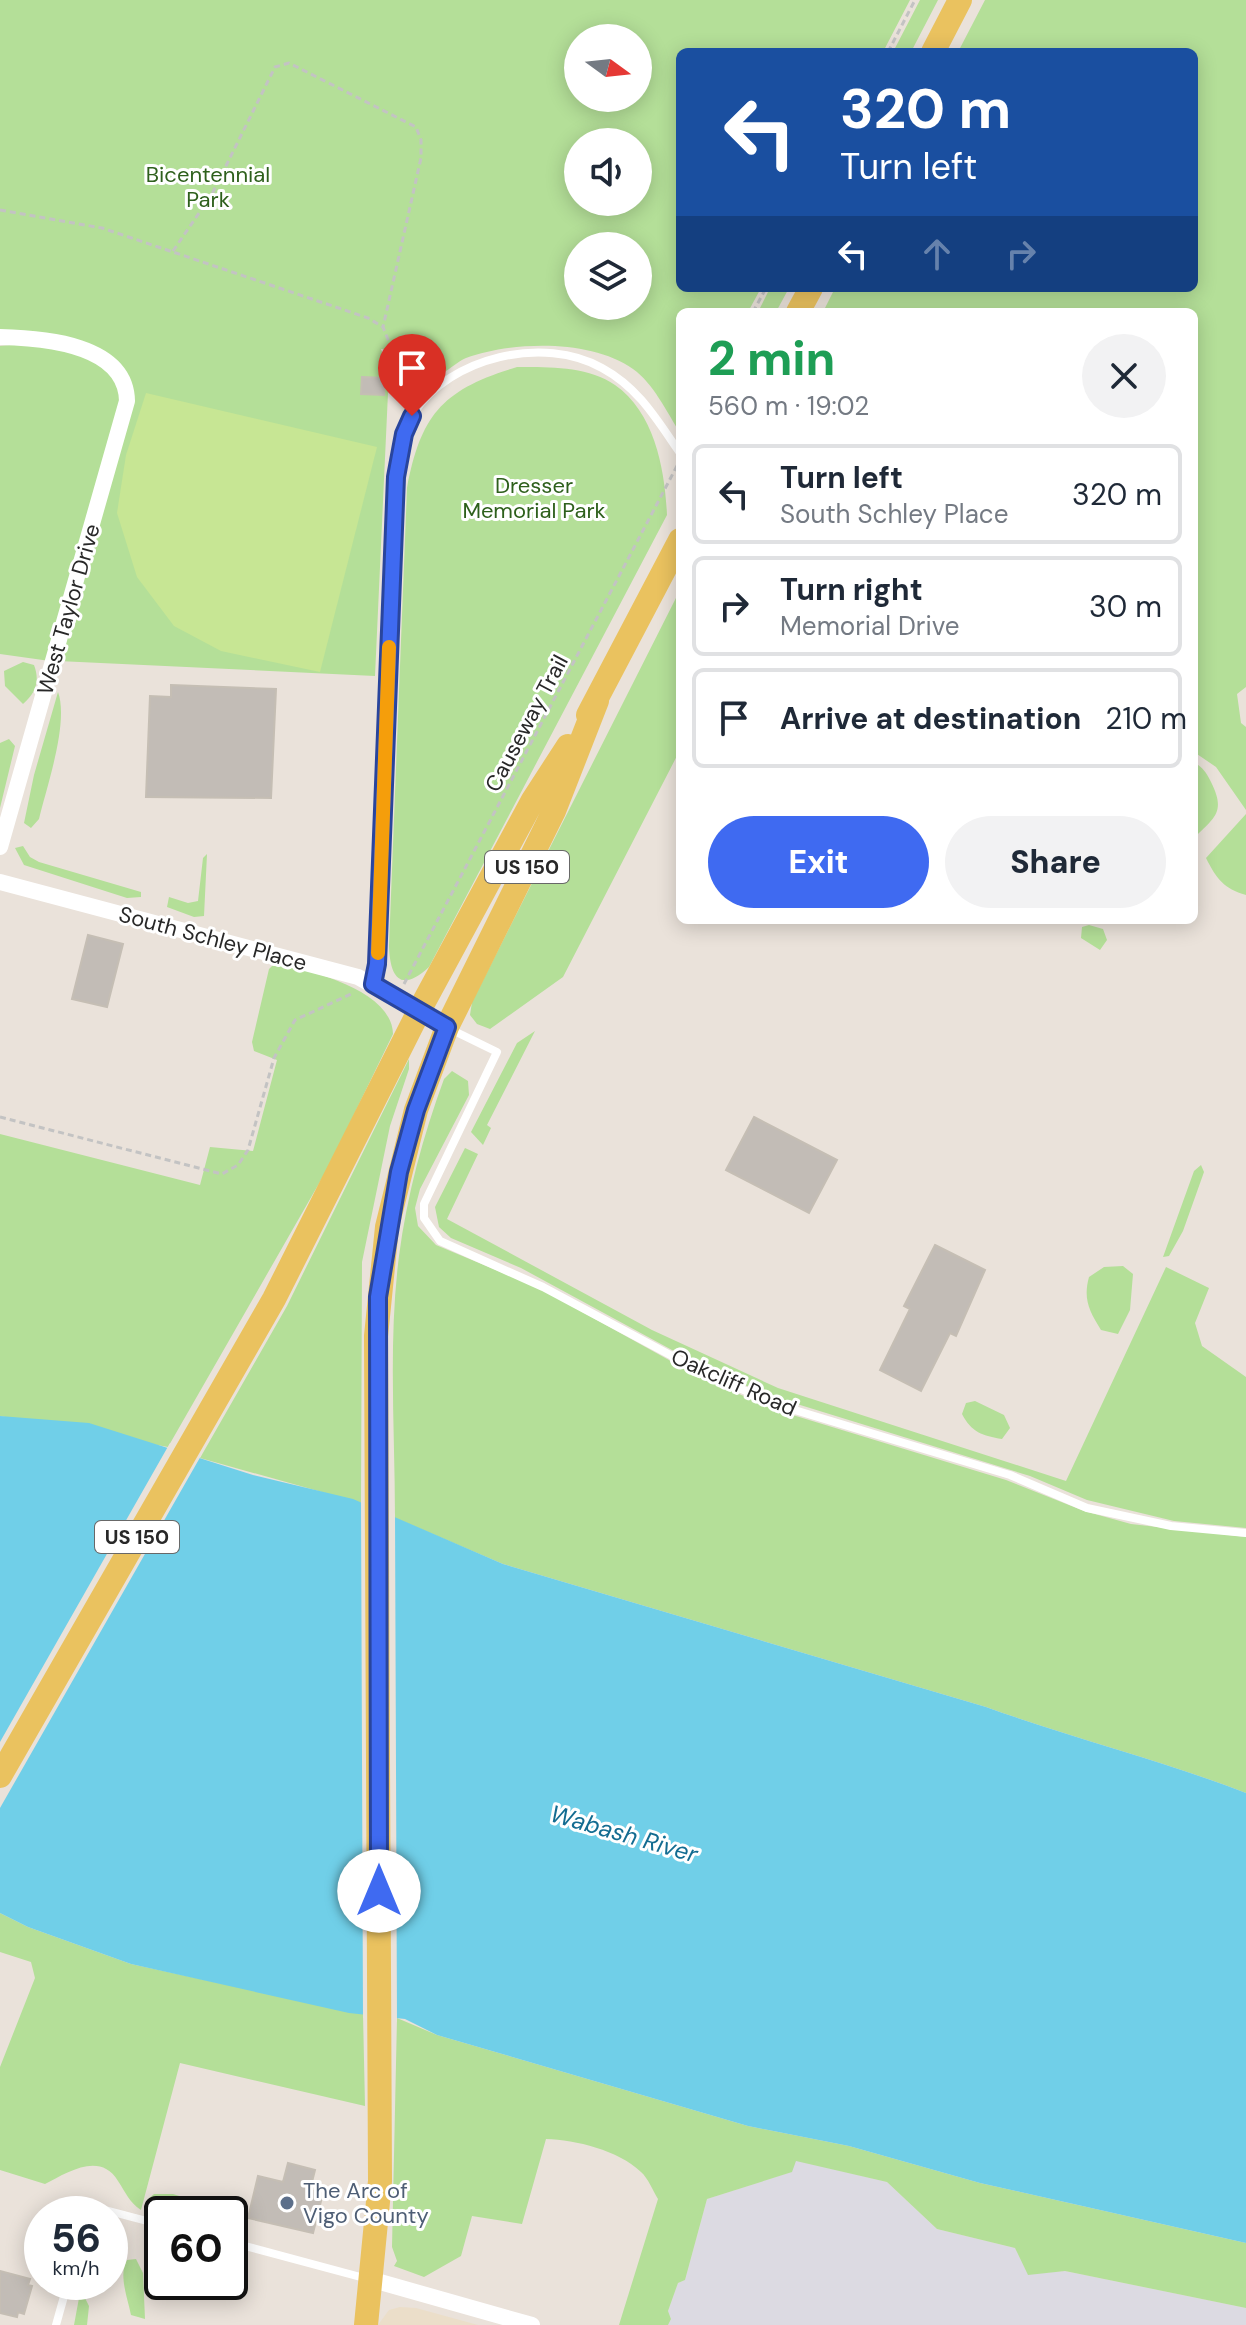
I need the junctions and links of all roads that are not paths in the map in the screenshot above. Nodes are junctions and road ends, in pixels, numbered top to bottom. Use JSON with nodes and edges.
{"nodes":[{"id":1,"x":960,"y":0,"type":"edge"},
{"id":2,"x":935,"y":48,"type":"edge"},
{"id":3,"x":0,"y":337,"type":"edge"},
{"id":4,"x":676,"y":447,"type":"edge"},
{"id":5,"x":676,"y":548,"type":"edge"},
{"id":6,"x":597,"y":701,"type":"junction"},
{"id":7,"x":0,"y":847,"type":"edge"},
{"id":8,"x":0,"y":882,"type":"edge"},
{"id":9,"x":373,"y":984,"type":"junction"},
{"id":10,"x":419,"y":1011,"type":"junction"},
{"id":11,"x":447,"y":1027,"type":"junction"},
{"id":12,"x":1246,"y":1533,"type":"edge"},
{"id":13,"x":0,"y":1776,"type":"edge"},
{"id":14,"x":248,"y":2247,"type":"edge"},
{"id":15,"x":373,"y":2280,"type":"junction"},
{"id":16,"x":63,"y":2300,"type":"edge"},
{"id":17,"x":56,"y":2325,"type":"edge"},
{"id":18,"x":366,"y":2325,"type":"edge"},
{"id":19,"x":532,"y":2325,"type":"edge"}],
"edges":[{"from":1,"to":2,"type":"main road"},
{"from":3,"to":7,"type":"street","name":"West Taylor Drive"},
{"from":4,"to":9,"type":"lane"},
{"from":5,"to":6,"type":"main road","number":"US 150"},
{"from":6,"to":10,"type":"main road","number":"US 150"},
{"from":6,"to":11,"type":"main road","number":"US 150"},
{"from":8,"to":9,"type":"street","name":"South Schley Place"},
{"from":9,"to":10,"type":"street","name":"South Schley Place"},
{"from":10,"to":11,"type":"street","name":"South Schley Place"},
{"from":10,"to":13,"type":"main road","number":"US 150"},
{"from":11,"to":12,"type":"lane","name":"Oakcliff Road"},
{"from":11,"to":15,"type":"main road","number":"US 150"},
{"from":14,"to":15,"type":"lane"},
{"from":15,"to":18,"type":"main road","number":"US 150"},
{"from":15,"to":19,"type":"street"},
{"from":16,"to":17,"type":"lane"}]}
